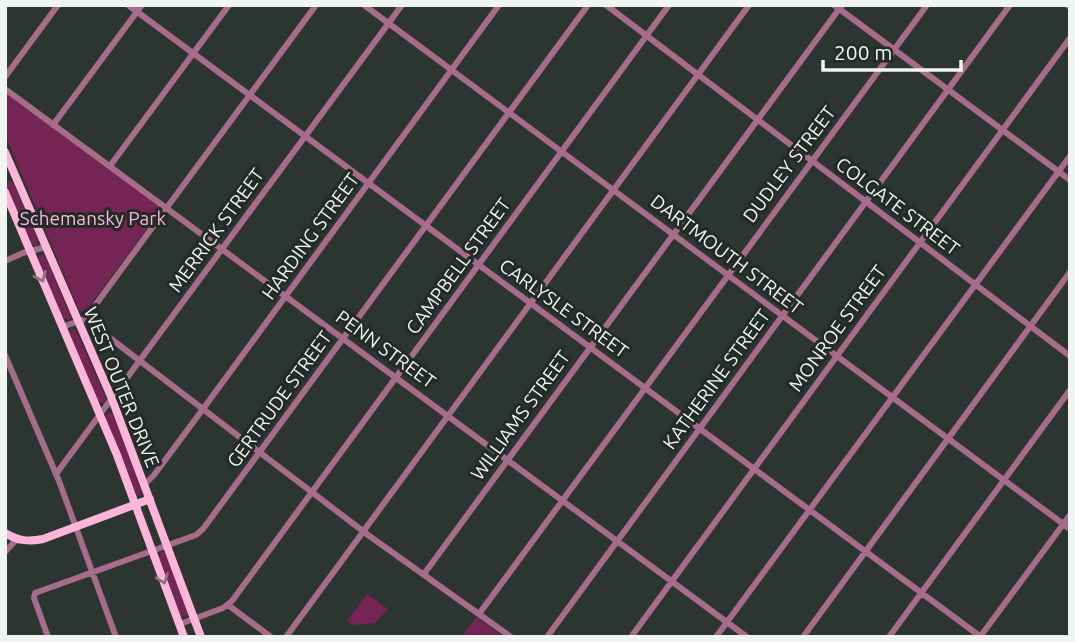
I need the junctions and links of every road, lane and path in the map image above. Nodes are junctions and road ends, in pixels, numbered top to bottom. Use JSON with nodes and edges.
{"nodes":[{"id":1,"x":58,"y":5,"type":"edge"},
{"id":2,"x":128,"y":5,"type":"edge"},
{"id":3,"x":142,"y":5,"type":"edge"},
{"id":4,"x":229,"y":5,"type":"edge"},
{"id":5,"x":316,"y":5,"type":"edge"},
{"id":6,"x":364,"y":5,"type":"edge"},
{"id":7,"x":402,"y":5,"type":"edge"},
{"id":8,"x":499,"y":5,"type":"edge"},
{"id":9,"x":588,"y":5,"type":"edge"},
{"id":10,"x":606,"y":5,"type":"edge"},
{"id":11,"x":669,"y":5,"type":"edge"},
{"id":12,"x":749,"y":5,"type":"edge"},
{"id":13,"x":927,"y":5,"type":"edge"},
{"id":14,"x":1010,"y":5,"type":"edge"},
{"id":15,"x":838,"y":7,"type":"edge"},
{"id":16,"x":137,"y":12,"type":"junction"},
{"id":17,"x":389,"y":23,"type":"junction"},
{"id":18,"x":647,"y":35,"type":"junction"},
{"id":19,"x":1070,"y":38,"type":"edge"},
{"id":20,"x":894,"y":50,"type":"junction"},
{"id":21,"x":194,"y":54,"type":"junction"},
{"id":22,"x":452,"y":70,"type":"junction"},
{"id":23,"x":700,"y":74,"type":"junction"},
{"id":24,"x":5,"y":77,"type":"edge"},
{"id":25,"x":5,"y":89,"type":"edge"},
{"id":26,"x":949,"y":90,"type":"junction"},
{"id":27,"x":250,"y":95,"type":"junction"},
{"id":28,"x":509,"y":112,"type":"junction"},
{"id":29,"x":758,"y":118,"type":"junction"},
{"id":30,"x":53,"y":125,"type":"junction"},
{"id":31,"x":1003,"y":130,"type":"junction"},
{"id":32,"x":306,"y":136,"type":"junction"},
{"id":33,"x":562,"y":151,"type":"junction"},
{"id":34,"x":5,"y":152,"type":"edge"},
{"id":35,"x":1070,"y":156,"type":"edge"},
{"id":36,"x":812,"y":160,"type":"junction"},
{"id":37,"x":110,"y":166,"type":"junction"},
{"id":38,"x":1058,"y":172,"type":"junction"},
{"id":39,"x":15,"y":173,"type":"junction"},
{"id":40,"x":5,"y":177,"type":"edge"},
{"id":41,"x":1070,"y":180,"type":"edge"},
{"id":42,"x":369,"y":183,"type":"junction"},
{"id":43,"x":615,"y":190,"type":"junction"},
{"id":44,"x":5,"y":192,"type":"edge"},
{"id":45,"x":866,"y":201,"type":"junction"},
{"id":46,"x":167,"y":207,"type":"junction"},
{"id":47,"x":426,"y":225,"type":"junction"},
{"id":48,"x":674,"y":234,"type":"junction"},
{"id":49,"x":919,"y":242,"type":"junction"},
{"id":50,"x":46,"y":247,"type":"junction"},
{"id":51,"x":222,"y":248,"type":"junction"},
{"id":52,"x":30,"y":252,"type":"junction"},
{"id":53,"x":5,"y":261,"type":"edge"},
{"id":54,"x":479,"y":265,"type":"junction"},
{"id":55,"x":1070,"y":272,"type":"edge"},
{"id":56,"x":728,"y":274,"type":"junction"},
{"id":57,"x":975,"y":284,"type":"junction"},
{"id":58,"x":286,"y":295,"type":"junction"},
{"id":59,"x":531,"y":303,"type":"junction"},
{"id":60,"x":783,"y":315,"type":"junction"},
{"id":61,"x":82,"y":321,"type":"junction"},
{"id":62,"x":1030,"y":326,"type":"junction"},
{"id":63,"x":62,"y":327,"type":"junction"},
{"id":64,"x":344,"y":338,"type":"junction"},
{"id":65,"x":590,"y":347,"type":"junction"},
{"id":66,"x":5,"y":355,"type":"edge"},
{"id":67,"x":837,"y":355,"type":"junction"},
{"id":68,"x":1070,"y":355,"type":"edge"},
{"id":69,"x":140,"y":361,"type":"junction"},
{"id":70,"x":397,"y":377,"type":"junction"},
{"id":71,"x":646,"y":387,"type":"junction"},
{"id":72,"x":1070,"y":390,"type":"edge"},
{"id":73,"x":892,"y":397,"type":"junction"},
{"id":74,"x":112,"y":399,"type":"junction"},
{"id":75,"x":203,"y":409,"type":"junction"},
{"id":76,"x":100,"y":415,"type":"junction"},
{"id":77,"x":450,"y":415,"type":"junction"},
{"id":78,"x":700,"y":428,"type":"junction"},
{"id":79,"x":948,"y":438,"type":"junction"},
{"id":80,"x":260,"y":452,"type":"junction"},
{"id":81,"x":507,"y":460,"type":"junction"},
{"id":82,"x":755,"y":468,"type":"junction"},
{"id":83,"x":56,"y":474,"type":"junction"},
{"id":84,"x":1005,"y":480,"type":"junction"},
{"id":85,"x":145,"y":484,"type":"junction"},
{"id":86,"x":311,"y":491,"type":"junction"},
{"id":87,"x":150,"y":499,"type":"junction"},
{"id":88,"x":563,"y":500,"type":"junction"},
{"id":89,"x":136,"y":505,"type":"junction"},
{"id":90,"x":810,"y":509,"type":"junction"},
{"id":91,"x":1070,"y":515,"type":"edge"},
{"id":92,"x":1067,"y":526,"type":"edge"},
{"id":93,"x":75,"y":528,"type":"junction"},
{"id":94,"x":363,"y":531,"type":"junction"},
{"id":95,"x":5,"y":533,"type":"edge"},
{"id":96,"x":16,"y":540,"type":"junction"},
{"id":97,"x":618,"y":541,"type":"junction"},
{"id":98,"x":168,"y":545,"type":"junction"},
{"id":99,"x":153,"y":550,"type":"junction"},
{"id":100,"x":866,"y":551,"type":"junction"},
{"id":101,"x":5,"y":552,"type":"edge"},
{"id":102,"x":92,"y":573,"type":"junction"},
{"id":103,"x":424,"y":574,"type":"junction"},
{"id":104,"x":672,"y":581,"type":"junction"},
{"id":105,"x":922,"y":593,"type":"junction"},
{"id":106,"x":228,"y":605,"type":"junction"},
{"id":107,"x":479,"y":614,"type":"junction"},
{"id":108,"x":195,"y":619,"type":"junction"},
{"id":109,"x":727,"y":622,"type":"junction"},
{"id":110,"x":180,"y":624,"type":"junction"},
{"id":111,"x":48,"y":637,"type":"edge"},
{"id":112,"x":116,"y":637,"type":"edge"},
{"id":113,"x":184,"y":637,"type":"edge"},
{"id":114,"x":201,"y":637,"type":"edge"},
{"id":115,"x":271,"y":637,"type":"edge"},
{"id":116,"x":286,"y":637,"type":"edge"},
{"id":117,"x":510,"y":637,"type":"edge"},
{"id":118,"x":547,"y":637,"type":"edge"},
{"id":119,"x":631,"y":637,"type":"edge"},
{"id":120,"x":716,"y":637,"type":"edge"},
{"id":121,"x":747,"y":637,"type":"edge"},
{"id":122,"x":803,"y":637,"type":"edge"},
{"id":123,"x":889,"y":637,"type":"edge"},
{"id":124,"x":980,"y":637,"type":"edge"}],
"edges":[{"from":1,"to":24,"type":"street"},
{"from":2,"to":16,"type":"street","name":"CARLYSLE STREET"},
{"from":3,"to":16,"type":"street"},
{"from":4,"to":21,"type":"street"},
{"from":5,"to":27,"type":"street"},
{"from":6,"to":17,"type":"street","name":"DARTMOUTH STREET"},
{"from":7,"to":17,"type":"street","name":"MERRICK STREET"},
{"from":8,"to":22,"type":"street","name":"HARDING STREET"},
{"from":9,"to":28,"type":"street","name":"GERTRUDE STREET"},
{"from":10,"to":18,"type":"street","name":"COLGATE STREET"},
{"from":11,"to":18,"type":"street","name":"CAMPBELL STREET"},
{"from":12,"to":23,"type":"street"},
{"from":13,"to":20,"type":"street","name":"DUDLEY STREET"},
{"from":14,"to":26,"type":"street","name":"KATHERINE STREET"},
{"from":15,"to":20,"type":"street"},
{"from":15,"to":29,"type":"street","name":"WILLIAMS STREET"},
{"from":16,"to":21,"type":"street","name":"CARLYSLE STREET"},
{"from":16,"to":30,"type":"street"},
{"from":17,"to":22,"type":"street","name":"DARTMOUTH STREET"},
{"from":17,"to":32,"type":"street","name":"MERRICK STREET"},
{"from":18,"to":23,"type":"street","name":"COLGATE STREET"},
{"from":18,"to":33,"type":"street","name":"CAMPBELL STREET"},
{"from":19,"to":31,"type":"street","name":"MONROE STREET"},
{"from":20,"to":26,"type":"street"},
{"from":20,"to":36,"type":"street","name":"DUDLEY STREET"},
{"from":21,"to":27,"type":"street","name":"CARLYSLE STREET"},
{"from":21,"to":37,"type":"street"},
{"from":22,"to":28,"type":"street","name":"DARTMOUTH STREET"},
{"from":22,"to":42,"type":"street","name":"HARDING STREET"},
{"from":23,"to":29,"type":"street","name":"COLGATE STREET"},
{"from":23,"to":43,"type":"street"},
{"from":25,"to":30,"type":"street","name":"PENN STREET"},
{"from":26,"to":31,"type":"street"},
{"from":26,"to":45,"type":"street","name":"KATHERINE STREET"},
{"from":27,"to":32,"type":"street","name":"CARLYSLE STREET"},
{"from":27,"to":46,"type":"street"},
{"from":28,"to":33,"type":"street","name":"DARTMOUTH STREET"},
{"from":28,"to":47,"type":"street","name":"GERTRUDE STREET"},
{"from":29,"to":36,"type":"street","name":"COLGATE STREET"},
{"from":29,"to":48,"type":"street","name":"WILLIAMS STREET"},
{"from":30,"to":37,"type":"street","name":"PENN STREET"},
{"from":31,"to":38,"type":"street"},
{"from":31,"to":49,"type":"street","name":"MONROE STREET"},
{"from":32,"to":42,"type":"street","name":"CARLYSLE STREET"},
{"from":32,"to":51,"type":"street","name":"MERRICK STREET"},
{"from":33,"to":43,"type":"street","name":"DARTMOUTH STREET"},
{"from":33,"to":54,"type":"street","name":"CAMPBELL STREET"},
{"from":34,"to":39,"type":"main road","name":"WEST OUTER DRIVE"},
{"from":35,"to":38,"type":"street"},
{"from":36,"to":45,"type":"street","name":"COLGATE STREET"},
{"from":36,"to":56,"type":"street","name":"DUDLEY STREET"},
{"from":37,"to":46,"type":"street","name":"PENN STREET"},
{"from":38,"to":41,"type":"street"},
{"from":38,"to":57,"type":"street"},
{"from":39,"to":40,"type":"main road"},
{"from":39,"to":50,"type":"main road","name":"WEST OUTER DRIVE"},
{"from":42,"to":47,"type":"street","name":"CARLYSLE STREET"},
{"from":42,"to":58,"type":"street","name":"HARDING STREET"},
{"from":43,"to":48,"type":"street","name":"DARTMOUTH STREET"},
{"from":43,"to":59,"type":"street"},
{"from":44,"to":52,"type":"main road","name":"WEST OUTER DRIVE"},
{"from":45,"to":49,"type":"street","name":"COLGATE STREET"},
{"from":45,"to":60,"type":"street","name":"KATHERINE STREET"},
{"from":46,"to":51,"type":"street","name":"PENN STREET"},
{"from":46,"to":61,"type":"street"},
{"from":47,"to":54,"type":"street","name":"CARLYSLE STREET"},
{"from":47,"to":64,"type":"street","name":"GERTRUDE STREET"},
{"from":48,"to":56,"type":"street","name":"DARTMOUTH STREET"},
{"from":48,"to":65,"type":"street","name":"WILLIAMS STREET"},
{"from":49,"to":57,"type":"street","name":"COLGATE STREET"},
{"from":49,"to":67,"type":"street","name":"MONROE STREET"},
{"from":50,"to":52,"type":"street"},
{"from":50,"to":61,"type":"main road","name":"WEST OUTER DRIVE"},
{"from":51,"to":58,"type":"street","name":"PENN STREET"},
{"from":51,"to":69,"type":"street","name":"MERRICK STREET"},
{"from":52,"to":53,"type":"street"},
{"from":52,"to":63,"type":"main road","name":"WEST OUTER DRIVE","one_way":true},
{"from":54,"to":59,"type":"street","name":"CARLYSLE STREET"},
{"from":54,"to":70,"type":"street","name":"CAMPBELL STREET"},
{"from":55,"to":62,"type":"street"},
{"from":56,"to":60,"type":"street","name":"DARTMOUTH STREET"},
{"from":56,"to":71,"type":"street","name":"DUDLEY STREET"},
{"from":57,"to":62,"type":"street","name":"COLGATE STREET"},
{"from":57,"to":73,"type":"street"},
{"from":58,"to":64,"type":"street","name":"PENN STREET"},
{"from":58,"to":75,"type":"street","name":"HARDING STREET"},
{"from":59,"to":65,"type":"street","name":"CARLYSLE STREET"},
{"from":59,"to":77,"type":"street"},
{"from":60,"to":67,"type":"street","name":"DARTMOUTH STREET"},
{"from":60,"to":78,"type":"street","name":"KATHERINE STREET"},
{"from":61,"to":63,"type":"street"},
{"from":61,"to":69,"type":"street"},
{"from":61,"to":74,"type":"main road","name":"WEST OUTER DRIVE"},
{"from":62,"to":68,"type":"street","name":"COLGATE STREET"},
{"from":62,"to":79,"type":"street"},
{"from":63,"to":76,"type":"main road","name":"WEST OUTER DRIVE"},
{"from":64,"to":70,"type":"street","name":"PENN STREET"},
{"from":64,"to":80,"type":"street","name":"GERTRUDE STREET"},
{"from":65,"to":71,"type":"street","name":"CARLYSLE STREET"},
{"from":65,"to":81,"type":"street","name":"WILLIAMS STREET"},
{"from":66,"to":83,"type":"street"},
{"from":67,"to":73,"type":"street","name":"DARTMOUTH STREET"},
{"from":67,"to":82,"type":"street","name":"MONROE STREET"},
{"from":69,"to":74,"type":"street","name":"MERRICK STREET"},
{"from":69,"to":75,"type":"street"},
{"from":70,"to":77,"type":"street","name":"PENN STREET"},
{"from":70,"to":86,"type":"street","name":"CAMPBELL STREET"},
{"from":71,"to":78,"type":"street","name":"CARLYSLE STREET"},
{"from":71,"to":88,"type":"street","name":"DUDLEY STREET"},
{"from":72,"to":84,"type":"street"},
{"from":73,"to":79,"type":"street","name":"DARTMOUTH STREET"},
{"from":73,"to":90,"type":"street"},
{"from":74,"to":76,"type":"street","name":"MERRICK STREET"},
{"from":74,"to":85,"type":"main road","name":"WEST OUTER DRIVE"},
{"from":75,"to":80,"type":"street"},
{"from":75,"to":85,"type":"street","name":"HARDING STREET"},
{"from":76,"to":83,"type":"street","name":"MERRICK STREET"},
{"from":76,"to":89,"type":"main road","name":"WEST OUTER DRIVE"},
{"from":77,"to":81,"type":"street","name":"PENN STREET"},
{"from":77,"to":94,"type":"street"},
{"from":78,"to":82,"type":"street","name":"CARLYSLE STREET"},
{"from":78,"to":97,"type":"street","name":"KATHERINE STREET"},
{"from":79,"to":84,"type":"street","name":"DARTMOUTH STREET"},
{"from":79,"to":100,"type":"street"},
{"from":80,"to":86,"type":"street"},
{"from":80,"to":98,"type":"street","name":"GERTRUDE STREET"},
{"from":81,"to":88,"type":"street","name":"PENN STREET"},
{"from":81,"to":103,"type":"street","name":"WILLIAMS STREET"},
{"from":82,"to":90,"type":"street","name":"CARLYSLE STREET"},
{"from":82,"to":104,"type":"street","name":"MONROE STREET"},
{"from":83,"to":93,"type":"street"},
{"from":84,"to":92,"type":"street","name":"DARTMOUTH STREET"},
{"from":84,"to":105,"type":"street"},
{"from":85,"to":87,"type":"main road","name":"WEST OUTER DRIVE"},
{"from":86,"to":94,"type":"street"},
{"from":86,"to":106,"type":"street","name":"CAMPBELL STREET"},
{"from":87,"to":89,"type":"main road"},
{"from":87,"to":98,"type":"main road","name":"WEST OUTER DRIVE"},
{"from":88,"to":97,"type":"street","name":"PENN STREET"},
{"from":88,"to":107,"type":"street","name":"DUDLEY STREET"},
{"from":89,"to":93,"type":"main road"},
{"from":89,"to":99,"type":"main road","name":"WEST OUTER DRIVE"},
{"from":90,"to":100,"type":"street","name":"CARLYSLE STREET"},
{"from":90,"to":109,"type":"street"},
{"from":91,"to":92,"type":"street"},
{"from":92,"to":124,"type":"street"},
{"from":93,"to":96,"type":"main road"},
{"from":93,"to":102,"type":"street"},
{"from":94,"to":103,"type":"street"},
{"from":94,"to":116,"type":"street"},
{"from":95,"to":96,"type":"main road"},
{"from":96,"to":101,"type":"street"},
{"from":97,"to":104,"type":"street","name":"PENN STREET"},
{"from":97,"to":118,"type":"street","name":"KATHERINE STREET"},
{"from":98,"to":99,"type":"street","name":"GERTRUDE STREET"},
{"from":98,"to":108,"type":"main road","name":"WEST OUTER DRIVE"},
{"from":99,"to":102,"type":"street","name":"GERTRUDE STREET"},
{"from":99,"to":110,"type":"main road","name":"WEST OUTER DRIVE","one_way":true},
{"from":100,"to":105,"type":"street","name":"CARLYSLE STREET"},
{"from":100,"to":122,"type":"street"},
{"from":102,"to":111,"type":"street","name":"GERTRUDE STREET"},
{"from":102,"to":112,"type":"street"},
{"from":103,"to":107,"type":"street"},
{"from":104,"to":109,"type":"street","name":"PENN STREET"},
{"from":104,"to":119,"type":"street","name":"MONROE STREET"},
{"from":105,"to":123,"type":"street"},
{"from":105,"to":124,"type":"street","name":"CARLYSLE STREET"},
{"from":106,"to":108,"type":"street"},
{"from":106,"to":115,"type":"street"},
{"from":107,"to":117,"type":"street"},
{"from":108,"to":110,"type":"street"},
{"from":108,"to":114,"type":"main road","name":"WEST OUTER DRIVE"},
{"from":109,"to":120,"type":"street"},
{"from":109,"to":121,"type":"street","name":"PENN STREET"},
{"from":110,"to":113,"type":"main road","name":"WEST OUTER DRIVE"}]}
